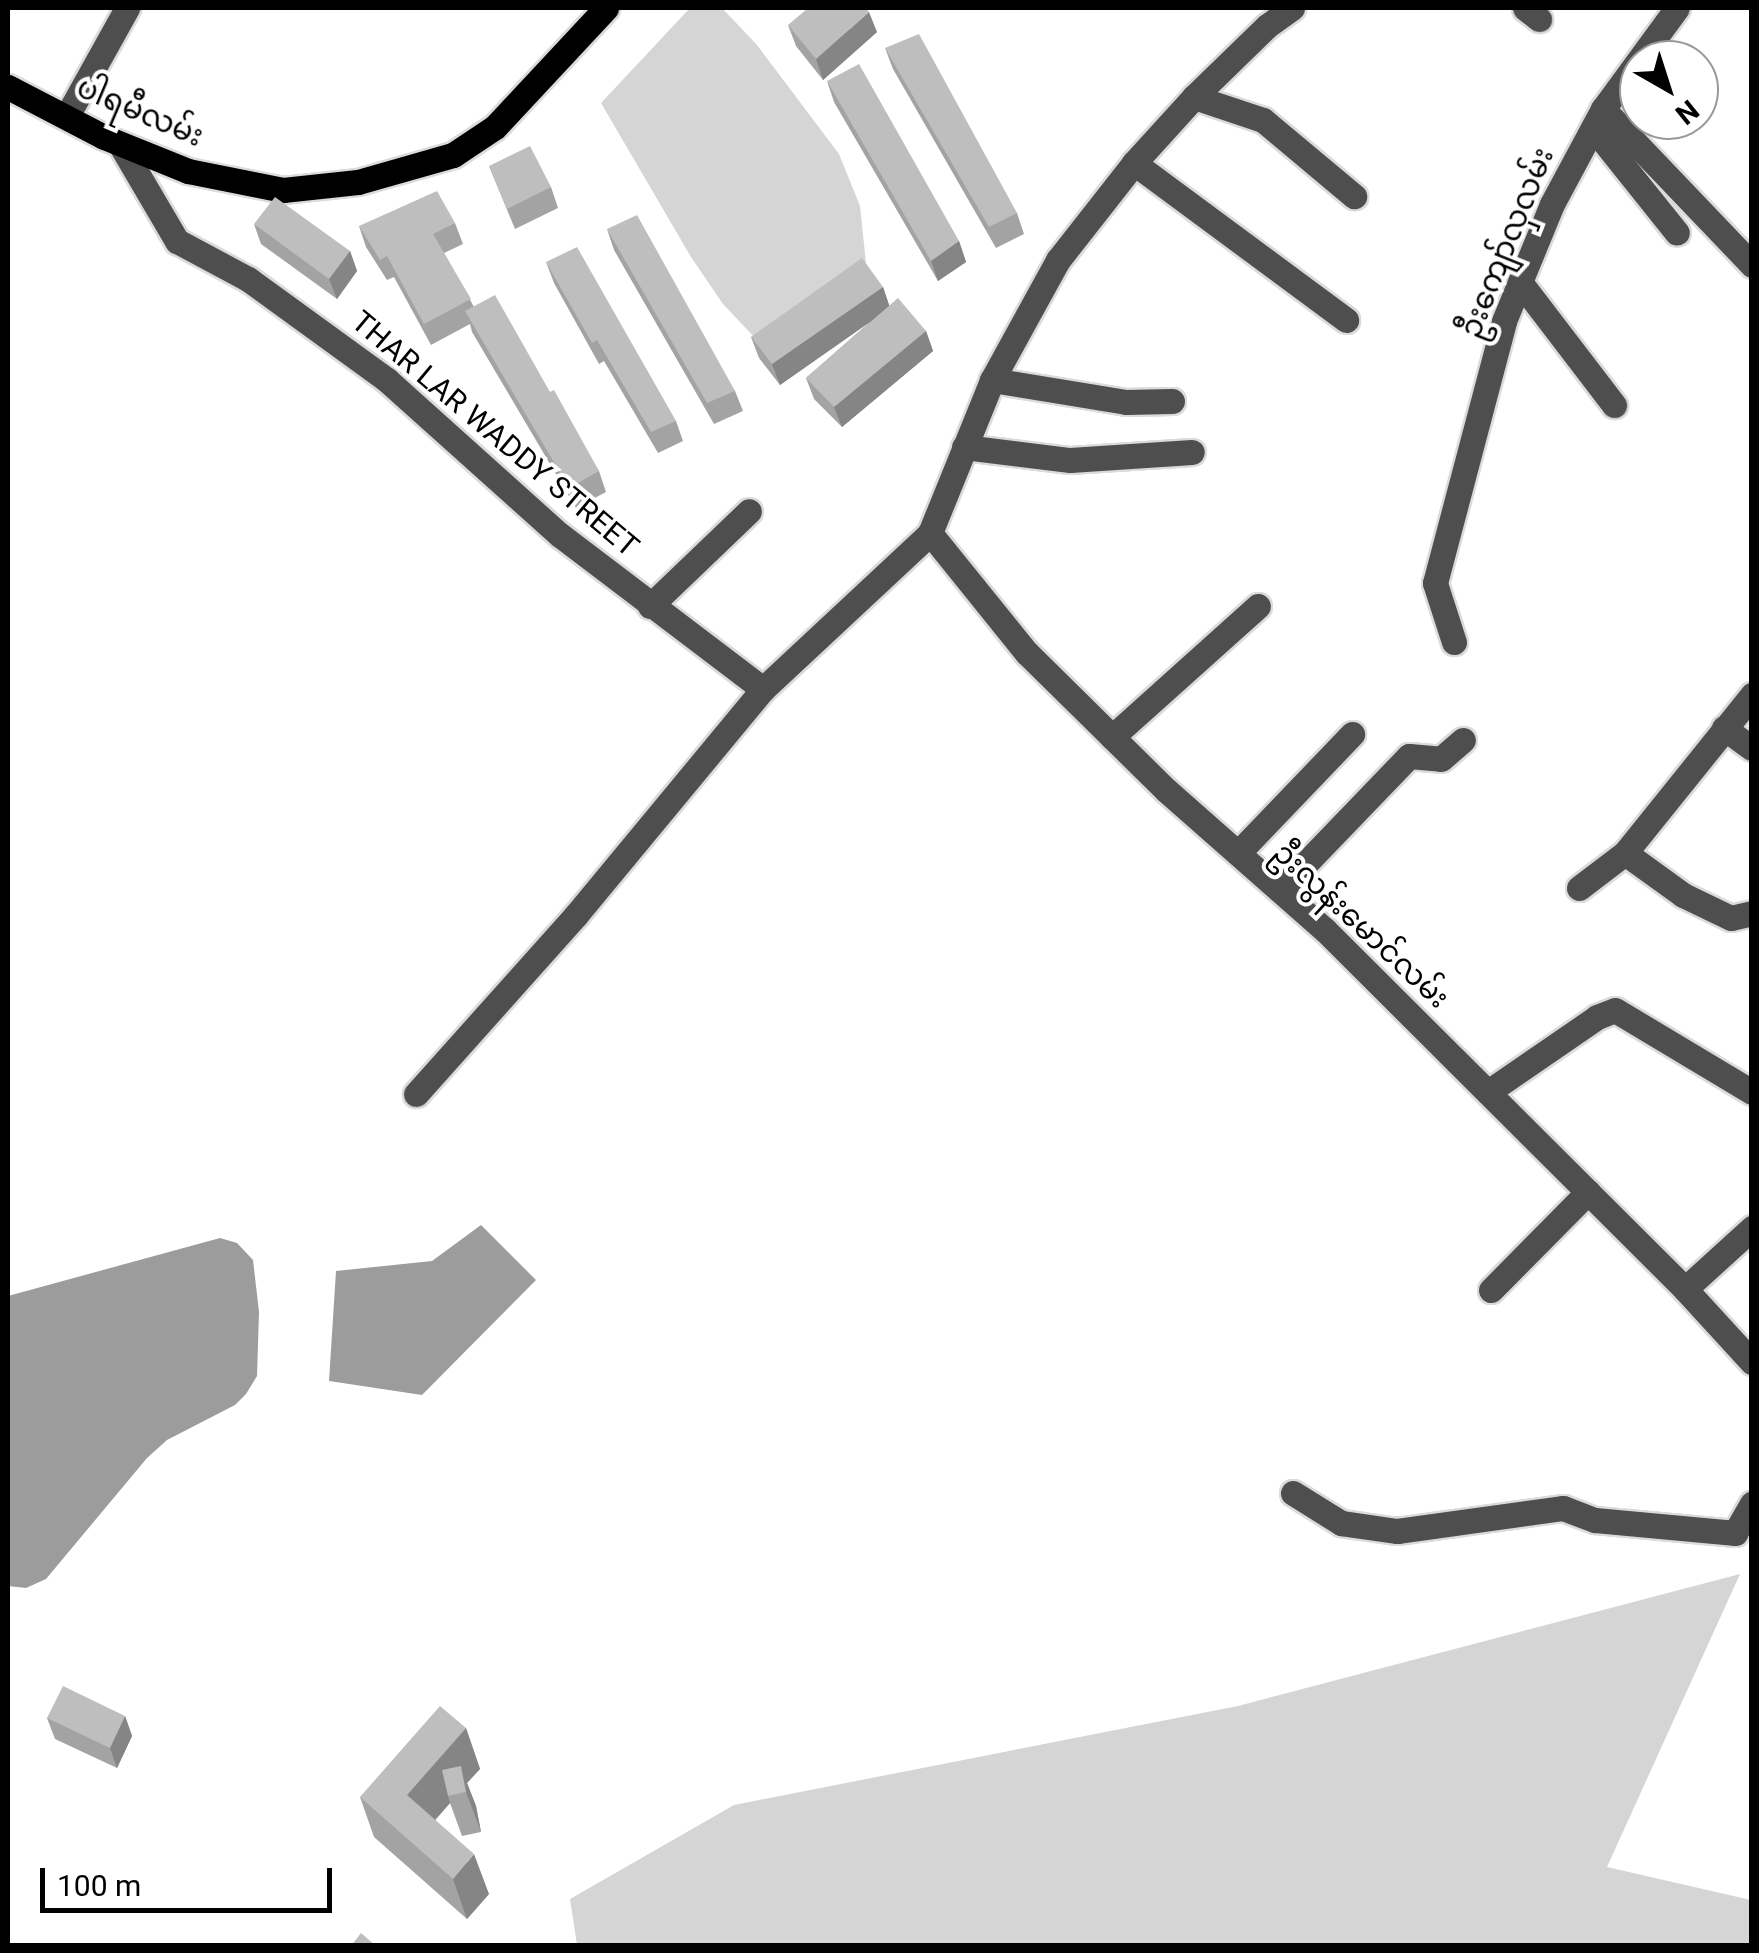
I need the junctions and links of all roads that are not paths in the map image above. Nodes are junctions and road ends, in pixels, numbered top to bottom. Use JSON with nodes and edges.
{"nodes":[{"id":1,"x":127,"y":8,"type":"edge"},
{"id":2,"x":606,"y":8,"type":"edge"},
{"id":3,"x":1292,"y":8,"type":"edge"},
{"id":4,"x":1677,"y":8,"type":"edge"},
{"id":5,"x":9,"y":85,"type":"edge"},
{"id":6,"x":1194,"y":97,"type":"junction"},
{"id":7,"x":67,"y":116,"type":"junction"},
{"id":8,"x":1598,"y":118,"type":"junction"},
{"id":9,"x":120,"y":144,"type":"junction"},
{"id":10,"x":1134,"y":163,"type":"junction"},
{"id":11,"x":1354,"y":196,"type":"dead end"},
{"id":12,"x":1676,"y":234,"type":"dead end"},
{"id":13,"x":1752,"y":265,"type":"edge"},
{"id":14,"x":1520,"y":282,"type":"junction"},
{"id":15,"x":1346,"y":320,"type":"dead end"},
{"id":16,"x":992,"y":380,"type":"junction"},
{"id":17,"x":1172,"y":401,"type":"dead end"},
{"id":18,"x":1614,"y":405,"type":"dead end"},
{"id":19,"x":964,"y":448,"type":"junction"},
{"id":20,"x":1192,"y":452,"type":"dead end"},
{"id":21,"x":749,"y":511,"type":"dead end"},
{"id":22,"x":930,"y":533,"type":"junction"},
{"id":23,"x":650,"y":606,"type":"junction"},
{"id":24,"x":1258,"y":606,"type":"dead end"},
{"id":25,"x":1454,"y":642,"type":"dead end"},
{"id":26,"x":763,"y":689,"type":"junction"},
{"id":27,"x":1752,"y":695,"type":"edge"},
{"id":28,"x":1724,"y":728,"type":"junction"},
{"id":29,"x":1352,"y":734,"type":"dead end"},
{"id":30,"x":1112,"y":737,"type":"junction"},
{"id":31,"x":1463,"y":740,"type":"dead end"},
{"id":32,"x":1752,"y":748,"type":"edge"},
{"id":33,"x":1238,"y":853,"type":"junction"},
{"id":34,"x":1625,"y":853,"type":"junction"},
{"id":35,"x":1579,"y":888,"type":"dead end"},
{"id":36,"x":1280,"y":890,"type":"junction"},
{"id":37,"x":1752,"y":912,"type":"edge"},
{"id":38,"x":1488,"y":1092,"type":"junction"},
{"id":39,"x":1752,"y":1092,"type":"edge"},
{"id":40,"x":416,"y":1094,"type":"dead end"},
{"id":41,"x":1588,"y":1192,"type":"junction"},
{"id":42,"x":1752,"y":1228,"type":"edge"},
{"id":43,"x":1685,"y":1289,"type":"junction"},
{"id":44,"x":1490,"y":1290,"type":"dead end"},
{"id":45,"x":1752,"y":1362,"type":"edge"},
{"id":46,"x":1293,"y":1493,"type":"dead end"},
{"id":47,"x":1752,"y":1504,"type":"edge"}],
"edges":[{"from":1,"to":7,"type":"street"},
{"from":2,"to":9,"type":"main road","name":"ပါရမီလမ်း"},
{"from":3,"to":6,"type":"street"},
{"from":4,"to":8,"type":"street","name":"ဦးကျော်လှလမ်း"},
{"from":5,"to":7,"type":"main road","name":"ပါရမီလမ်း"},
{"from":6,"to":10,"type":"street"},
{"from":6,"to":11,"type":"street"},
{"from":7,"to":9,"type":"main road","name":"ပါရမီလမ်း"},
{"from":8,"to":12,"type":"street"},
{"from":8,"to":13,"type":"street"},
{"from":8,"to":14,"type":"street","name":"ဦးကျော်လှလမ်း"},
{"from":9,"to":23,"type":"street","name":"THAR LAR WADDY STREET"},
{"from":10,"to":15,"type":"street"},
{"from":10,"to":16,"type":"street"},
{"from":14,"to":18,"type":"street"},
{"from":14,"to":25,"type":"street","name":"ဦးကျော်လှလမ်း"},
{"from":16,"to":17,"type":"street"},
{"from":16,"to":19,"type":"street"},
{"from":19,"to":20,"type":"street"},
{"from":19,"to":22,"type":"street"},
{"from":21,"to":23,"type":"street"},
{"from":22,"to":26,"type":"street"},
{"from":22,"to":30,"type":"street","name":"ဦးလွန်းမောင်လမ်း"},
{"from":23,"to":26,"type":"street","name":"THAR LAR WADDY STREET"},
{"from":24,"to":30,"type":"street"},
{"from":26,"to":40,"type":"street"},
{"from":27,"to":28,"type":"street"},
{"from":28,"to":32,"type":"street"},
{"from":28,"to":34,"type":"street"},
{"from":29,"to":33,"type":"street"},
{"from":30,"to":33,"type":"street","name":"ဦးလွန်းမောင်လမ်း"},
{"from":31,"to":36,"type":"street"},
{"from":33,"to":36,"type":"street","name":"ဦးလွန်းမောင်လမ်း"},
{"from":34,"to":35,"type":"street"},
{"from":34,"to":37,"type":"street"},
{"from":36,"to":38,"type":"street","name":"ဦးလွန်းမောင်လမ်း"},
{"from":38,"to":39,"type":"street"},
{"from":38,"to":41,"type":"street","name":"ဦးလွန်းမောင်လမ်း"},
{"from":41,"to":43,"type":"street","name":"ဦးလွန်းမောင်လမ်း"},
{"from":41,"to":44,"type":"street"},
{"from":42,"to":43,"type":"street"},
{"from":43,"to":45,"type":"street","name":"ဦးလွန်းမောင်လမ်း"},
{"from":46,"to":47,"type":"street"}]}
